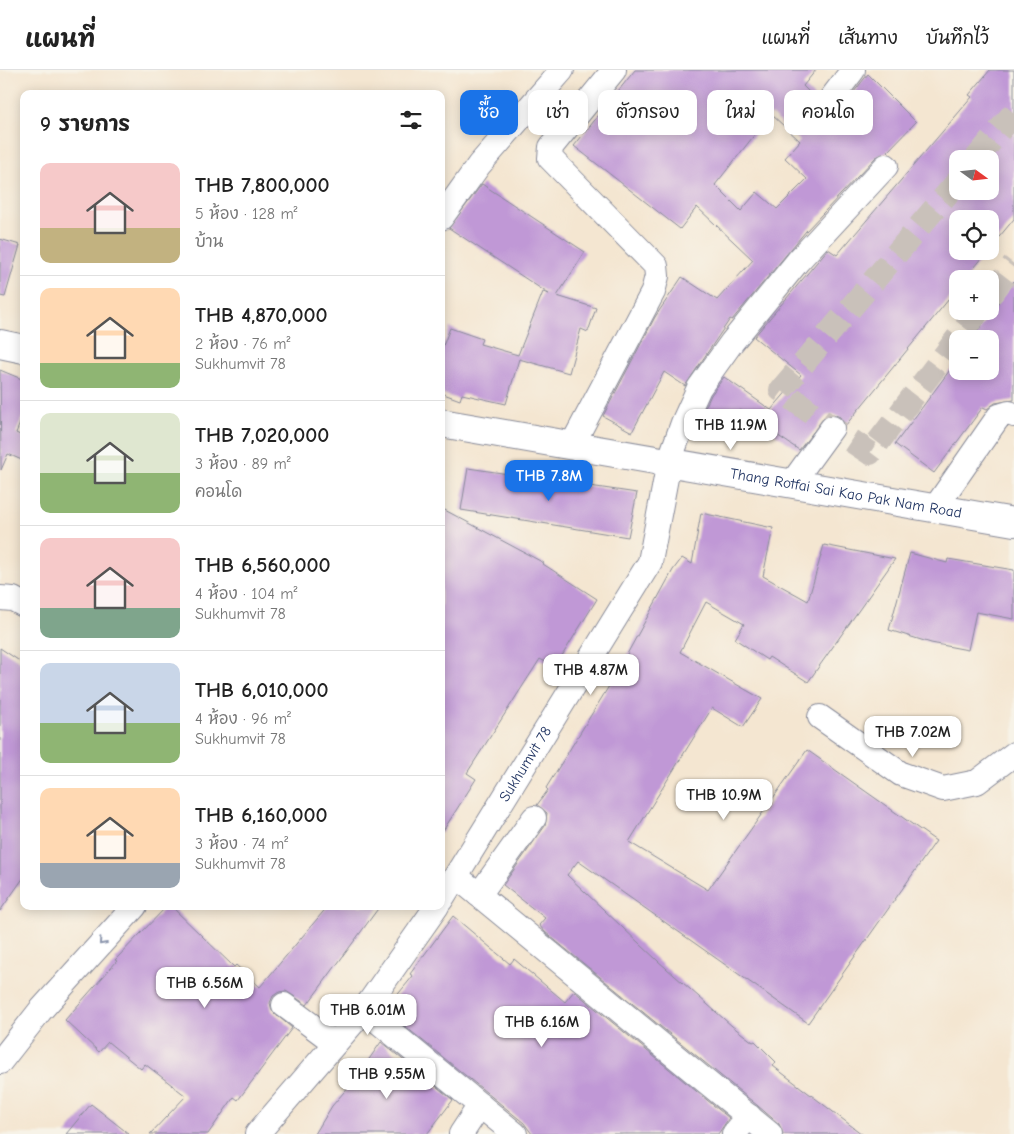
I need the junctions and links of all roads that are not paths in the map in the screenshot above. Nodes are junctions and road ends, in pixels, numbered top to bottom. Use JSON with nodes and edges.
{"nodes":[{"id":1,"x":562,"y":70,"type":"edge"},
{"id":2,"x":614,"y":70,"type":"edge"},
{"id":3,"x":853,"y":70,"type":"edge"},
{"id":4,"x":838,"y":90,"type":"edge"},
{"id":5,"x":886,"y":166,"type":"dead end"},
{"id":6,"x":445,"y":212,"type":"edge"},
{"id":7,"x":0,"y":344,"type":"edge"},
{"id":8,"x":20,"y":348,"type":"edge"},
{"id":9,"x":1014,"y":415,"type":"edge"},
{"id":10,"x":445,"y":424,"type":"edge"},
{"id":11,"x":832,"y":428,"type":"dead end"},
{"id":12,"x":572,"y":445,"type":"junction"},
{"id":13,"x":669,"y":462,"type":"junction"},
{"id":14,"x":792,"y":483,"type":"junction"},
{"id":15,"x":935,"y":508,"type":"junction"},
{"id":16,"x":1012,"y":517,"type":"edge"},
{"id":17,"x":0,"y":598,"type":"edge"},
{"id":18,"x":20,"y":603,"type":"edge"},
{"id":19,"x":820,"y":717,"type":"dead end"},
{"id":20,"x":1014,"y":754,"type":"edge"},
{"id":21,"x":534,"y":818,"type":"dead end"},
{"id":22,"x":457,"y":877,"type":"junction"},
{"id":23,"x":445,"y":894,"type":"edge"},
{"id":24,"x":479,"y":895,"type":"junction"},
{"id":25,"x":131,"y":910,"type":"edge"},
{"id":26,"x":434,"y":910,"type":"edge"},
{"id":27,"x":284,"y":1005,"type":"dead end"},
{"id":28,"x":364,"y":1010,"type":"junction"},
{"id":29,"x":336,"y":1044,"type":"junction"},
{"id":30,"x":0,"y":1062,"type":"edge"},
{"id":31,"x":480,"y":1105,"type":"junction"},
{"id":32,"x":741,"y":1125,"type":"edge"},
{"id":33,"x":257,"y":1134,"type":"edge"},
{"id":34,"x":461,"y":1134,"type":"edge"},
{"id":35,"x":515,"y":1134,"type":"edge"},
{"id":36,"x":770,"y":1134,"type":"edge"}],
"edges":[{"from":1,"to":6,"type":"street"},
{"from":2,"to":12,"type":"street"},
{"from":3,"to":4,"type":"street"},
{"from":5,"to":13,"type":"street","name":"Sukhumvit 78"},
{"from":7,"to":8,"type":"main road"},
{"from":9,"to":15,"type":"street"},
{"from":10,"to":12,"type":"main road","name":"Thang Rotfai Sai Kao Pak Nam Road"},
{"from":11,"to":14,"type":"street"},
{"from":12,"to":13,"type":"main road","name":"Thang Rotfai Sai Kao Pak Nam Road"},
{"from":13,"to":14,"type":"main road","name":"Thang Rotfai Sai Kao Pak Nam Road"},
{"from":13,"to":22,"type":"street","name":"Sukhumvit 78"},
{"from":14,"to":15,"type":"main road","name":"Thang Rotfai Sai Kao Pak Nam Road"},
{"from":15,"to":16,"type":"main road","name":"Thang Rotfai Sai Kao Pak Nam Road"},
{"from":17,"to":18,"type":"street"},
{"from":19,"to":20,"type":"street"},
{"from":21,"to":24,"type":"street"},
{"from":22,"to":23,"type":"street","name":"Sukhumvit 78"},
{"from":22,"to":24,"type":"street"},
{"from":24,"to":32,"type":"street"},
{"from":25,"to":30,"type":"street","one_way":true},
{"from":26,"to":28,"type":"street"},
{"from":27,"to":29,"type":"street"},
{"from":28,"to":29,"type":"street"},
{"from":28,"to":31,"type":"street"},
{"from":29,"to":33,"type":"street"},
{"from":31,"to":34,"type":"street"},
{"from":31,"to":35,"type":"street"},
{"from":32,"to":36,"type":"street"}]}
